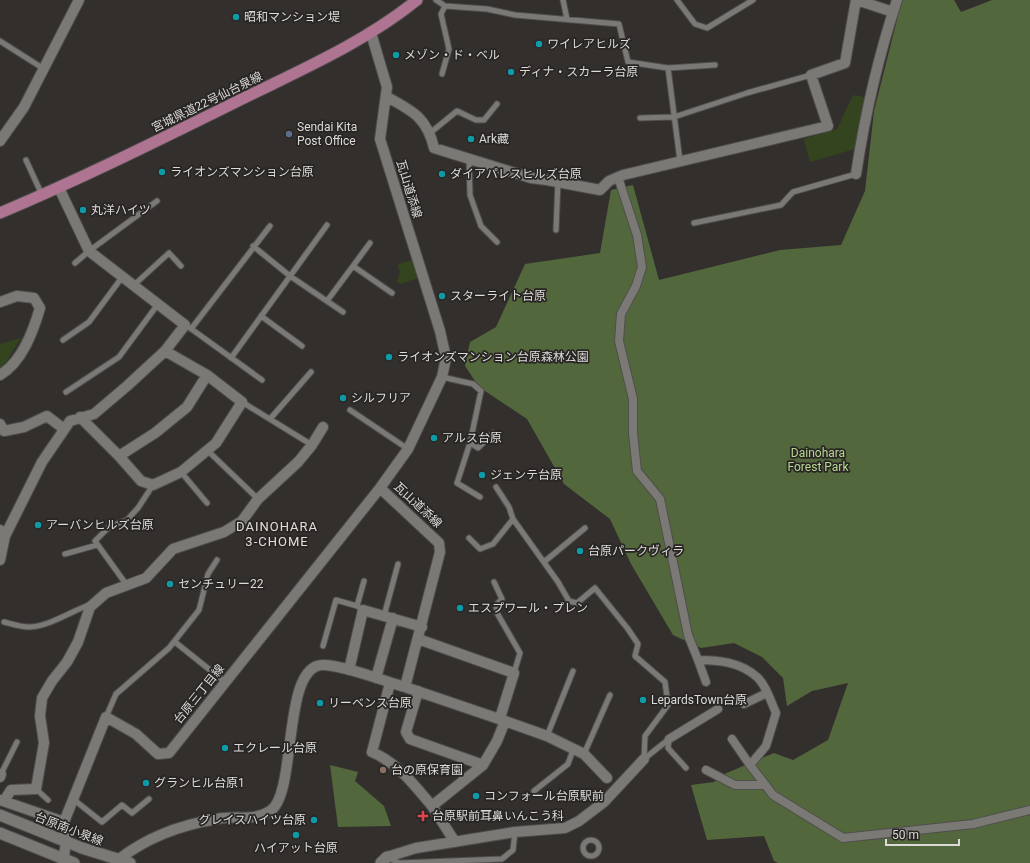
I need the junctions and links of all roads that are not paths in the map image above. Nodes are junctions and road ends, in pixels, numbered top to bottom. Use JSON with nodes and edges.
{"nodes":[{"id":1,"x":79,"y":0,"type":"edge"},
{"id":2,"x":417,"y":0,"type":"edge"},
{"id":3,"x":436,"y":0,"type":"edge"},
{"id":4,"x":563,"y":0,"type":"edge"},
{"id":5,"x":677,"y":0,"type":"edge"},
{"id":6,"x":753,"y":0,"type":"edge"},
{"id":7,"x":857,"y":0,"type":"edge"},
{"id":8,"x":897,"y":0,"type":"edge"},
{"id":9,"x":445,"y":6,"type":"junction"},
{"id":10,"x":893,"y":12,"type":"junction"},
{"id":11,"x":567,"y":19,"type":"junction"},
{"id":12,"x":371,"y":33,"type":"junction"},
{"id":13,"x":0,"y":41,"type":"edge"},
{"id":14,"x":715,"y":65,"type":"dead end"},
{"id":15,"x":668,"y":68,"type":"junction"},
{"id":16,"x":44,"y":69,"type":"junction"},
{"id":17,"x":442,"y":74,"type":"dead end"},
{"id":18,"x":811,"y":75,"type":"junction"},
{"id":19,"x":387,"y":97,"type":"junction"},
{"id":20,"x":496,"y":104,"type":"dead end"},
{"id":21,"x":674,"y":117,"type":"junction"},
{"id":22,"x":640,"y":118,"type":"dead end"},
{"id":23,"x":430,"y":133,"type":"junction"},
{"id":24,"x":0,"y":141,"type":"edge"},
{"id":25,"x":469,"y":159,"type":"junction"},
{"id":26,"x":26,"y":160,"type":"dead end"},
{"id":27,"x":680,"y":161,"type":"junction"},
{"id":28,"x":856,"y":174,"type":"joint"},
{"id":29,"x":618,"y":177,"type":"junction"},
{"id":30,"x":558,"y":182,"type":"junction"},
{"id":31,"x":59,"y":188,"type":"junction"},
{"id":32,"x":42,"y":195,"type":"junction"},
{"id":33,"x":157,"y":201,"type":"dead end"},
{"id":34,"x":0,"y":213,"type":"edge"},
{"id":35,"x":694,"y":223,"type":"dead end"},
{"id":36,"x":270,"y":226,"type":"dead end"},
{"id":37,"x":327,"y":226,"type":"dead end"},
{"id":38,"x":556,"y":230,"type":"dead end"},
{"id":39,"x":497,"y":242,"type":"dead end"},
{"id":40,"x":370,"y":243,"type":"dead end"},
{"id":41,"x":254,"y":246,"type":"junction"},
{"id":42,"x":89,"y":250,"type":"junction"},
{"id":43,"x":75,"y":263,"type":"dead end"},
{"id":44,"x":181,"y":266,"type":"dead end"},
{"id":45,"x":353,"y":266,"type":"junction"},
{"id":46,"x":123,"y":276,"type":"junction"},
{"id":47,"x":290,"y":276,"type":"junction"},
{"id":48,"x":134,"y":285,"type":"junction"},
{"id":49,"x":392,"y":293,"type":"dead end"},
{"id":50,"x":327,"y":301,"type":"junction"},
{"id":51,"x":0,"y":302,"type":"edge"},
{"id":52,"x":158,"y":304,"type":"junction"},
{"id":53,"x":343,"y":312,"type":"dead end"},
{"id":54,"x":261,"y":316,"type":"junction"},
{"id":55,"x":188,"y":327,"type":"junction"},
{"id":56,"x":62,"y":340,"type":"dead end"},
{"id":57,"x":302,"y":346,"type":"dead end"},
{"id":58,"x":165,"y":351,"type":"junction"},
{"id":59,"x":231,"y":358,"type":"junction"},
{"id":60,"x":311,"y":372,"type":"dead end"},
{"id":61,"x":0,"y":375,"type":"edge"},
{"id":62,"x":207,"y":375,"type":"junction"},
{"id":63,"x":442,"y":377,"type":"junction"},
{"id":64,"x":262,"y":380,"type":"dead end"},
{"id":65,"x":66,"y":392,"type":"dead end"},
{"id":66,"x":242,"y":402,"type":"junction"},
{"id":67,"x":350,"y":410,"type":"dead end"},
{"id":68,"x":80,"y":417,"type":"junction"},
{"id":69,"x":270,"y":419,"type":"junction"},
{"id":70,"x":0,"y":424,"type":"edge"},
{"id":71,"x":323,"y":427,"type":"dead end"},
{"id":72,"x":64,"y":428,"type":"junction"},
{"id":73,"x":493,"y":433,"type":"dead end"},
{"id":74,"x":470,"y":443,"type":"junction"},
{"id":75,"x":312,"y":445,"type":"junction"},
{"id":76,"x":408,"y":449,"type":"junction"},
{"id":77,"x":207,"y":450,"type":"junction"},
{"id":78,"x":119,"y":456,"type":"junction"},
{"id":79,"x":181,"y":472,"type":"junction"},
{"id":80,"x":153,"y":485,"type":"junction"},
{"id":81,"x":496,"y":487,"type":"dead end"},
{"id":82,"x":380,"y":488,"type":"junction"},
{"id":83,"x":480,"y":497,"type":"dead end"},
{"id":84,"x":258,"y":499,"type":"junction"},
{"id":85,"x":207,"y":503,"type":"dead end"},
{"id":86,"x":513,"y":519,"type":"junction"},
{"id":87,"x":585,"y":528,"type":"dead end"},
{"id":88,"x":3,"y":533,"type":"edge"},
{"id":89,"x":469,"y":538,"type":"dead end"},
{"id":90,"x":97,"y":544,"type":"junction"},
{"id":91,"x":65,"y":554,"type":"dead end"},
{"id":92,"x":0,"y":560,"type":"edge"},
{"id":93,"x":217,"y":560,"type":"dead end"},
{"id":94,"x":544,"y":562,"type":"junction"},
{"id":95,"x":398,"y":564,"type":"dead end"},
{"id":96,"x":364,"y":581,"type":"dead end"},
{"id":97,"x":494,"y":582,"type":"dead end"},
{"id":98,"x":126,"y":584,"type":"junction"},
{"id":99,"x":94,"y":603,"type":"junction"},
{"id":100,"x":360,"y":608,"type":"junction"},
{"id":101,"x":388,"y":617,"type":"junction"},
{"id":102,"x":4,"y":622,"type":"dead end"},
{"id":103,"x":422,"y":627,"type":"junction"},
{"id":104,"x":418,"y":639,"type":"junction"},
{"id":105,"x":175,"y":642,"type":"junction"},
{"id":106,"x":323,"y":646,"type":"dead end"},
{"id":107,"x":698,"y":660,"type":"junction"},
{"id":108,"x":349,"y":670,"type":"junction"},
{"id":109,"x":573,"y":672,"type":"dead end"},
{"id":110,"x":514,"y":673,"type":"junction"},
{"id":111,"x":376,"y":678,"type":"junction"},
{"id":112,"x":225,"y":682,"type":"junction"},
{"id":113,"x":706,"y":682,"type":"dead end"},
{"id":114,"x":390,"y":683,"type":"junction"},
{"id":115,"x":405,"y":687,"type":"junction"},
{"id":116,"x":418,"y":691,"type":"junction"},
{"id":117,"x":767,"y":693,"type":"junction"},
{"id":118,"x":610,"y":695,"type":"dead end"},
{"id":119,"x":744,"y":704,"type":"dead end"},
{"id":120,"x":718,"y":709,"type":"dead end"},
{"id":121,"x":106,"y":717,"type":"junction"},
{"id":122,"x":502,"y":719,"type":"junction"},
{"id":123,"x":547,"y":736,"type":"junction"},
{"id":124,"x":669,"y":739,"type":"junction"},
{"id":125,"x":732,"y":739,"type":"dead end"},
{"id":126,"x":18,"y":742,"type":"dead end"},
{"id":127,"x":573,"y":750,"type":"junction"},
{"id":128,"x":584,"y":754,"type":"junction"},
{"id":129,"x":644,"y":759,"type":"junction"},
{"id":130,"x":483,"y":764,"type":"junction"},
{"id":131,"x":750,"y":765,"type":"junction"},
{"id":132,"x":686,"y":768,"type":"dead end"},
{"id":133,"x":706,"y":770,"type":"dead end"},
{"id":134,"x":0,"y":775,"type":"edge"},
{"id":135,"x":607,"y":778,"type":"dead end"},
{"id":136,"x":765,"y":785,"type":"junction"},
{"id":137,"x":36,"y":789,"type":"junction"},
{"id":138,"x":534,"y":791,"type":"dead end"},
{"id":139,"x":74,"y":799,"type":"junction"},
{"id":140,"x":149,"y":799,"type":"dead end"},
{"id":141,"x":48,"y":800,"type":"dead end"},
{"id":142,"x":2,"y":801,"type":"edge"},
{"id":143,"x":432,"y":806,"type":"junction"},
{"id":144,"x":1030,"y":810,"type":"edge"},
{"id":145,"x":0,"y":815,"type":"edge"},
{"id":146,"x":64,"y":822,"type":"junction"},
{"id":147,"x":515,"y":832,"type":"junction"},
{"id":148,"x":0,"y":833,"type":"edge"},
{"id":149,"x":66,"y":842,"type":"junction"},
{"id":150,"x":455,"y":842,"type":"junction"},
{"id":151,"x":591,"y":856,"type":"dead end"},
{"id":152,"x":118,"y":860,"type":"junction"},
{"id":153,"x":382,"y":861,"type":"edge"},
{"id":154,"x":67,"y":862,"type":"edge"},
{"id":155,"x":130,"y":863,"type":"edge"},
{"id":156,"x":589,"y":863,"type":"edge"}],
"edges":[{"from":1,"to":16,"type":"street"},
{"from":2,"to":12,"type":"main road","name":"宮城県道22号仙台泉線"},
{"from":3,"to":9,"type":"lane"},
{"from":4,"to":11,"type":"lane"},
{"from":5,"to":6,"type":"lane"},
{"from":7,"to":10,"type":"street"},
{"from":7,"to":18,"type":"street"},
{"from":8,"to":10,"type":"street"},
{"from":9,"to":11,"type":"lane"},
{"from":9,"to":17,"type":"lane"},
{"from":10,"to":28,"type":"street"},
{"from":11,"to":15,"type":"lane"},
{"from":12,"to":19,"type":"street","name":"瓦山道添線"},
{"from":12,"to":31,"type":"main road","name":"宮城県道22号仙台泉線"},
{"from":13,"to":16,"type":"lane"},
{"from":14,"to":15,"type":"lane"},
{"from":15,"to":21,"type":"lane"},
{"from":16,"to":24,"type":"street"},
{"from":18,"to":21,"type":"lane"},
{"from":18,"to":27,"type":"street"},
{"from":19,"to":23,"type":"street"},
{"from":19,"to":63,"type":"street","name":"瓦山道添線"},
{"from":20,"to":23,"type":"lane"},
{"from":21,"to":22,"type":"lane"},
{"from":21,"to":27,"type":"lane"},
{"from":23,"to":25,"type":"street"},
{"from":25,"to":30,"type":"street"},
{"from":25,"to":39,"type":"lane"},
{"from":26,"to":32,"type":"lane"},
{"from":27,"to":29,"type":"street"},
{"from":28,"to":35,"type":"lane"},
{"from":29,"to":30,"type":"street"},
{"from":29,"to":107,"type":"street"},
{"from":30,"to":38,"type":"lane"},
{"from":31,"to":32,"type":"main road","name":"宮城県道22号仙台泉線"},
{"from":31,"to":42,"type":"street"},
{"from":32,"to":34,"type":"main road","name":"宮城県道22号仙台泉線"},
{"from":33,"to":42,"type":"lane"},
{"from":36,"to":41,"type":"lane"},
{"from":37,"to":47,"type":"lane"},
{"from":40,"to":45,"type":"lane"},
{"from":41,"to":47,"type":"lane"},
{"from":41,"to":55,"type":"lane"},
{"from":42,"to":43,"type":"lane"},
{"from":42,"to":46,"type":"street"},
{"from":44,"to":48,"type":"lane"},
{"from":45,"to":49,"type":"lane"},
{"from":45,"to":50,"type":"lane"},
{"from":46,"to":48,"type":"street"},
{"from":46,"to":56,"type":"lane"},
{"from":47,"to":50,"type":"lane"},
{"from":47,"to":54,"type":"lane"},
{"from":48,"to":52,"type":"street"},
{"from":50,"to":53,"type":"lane"},
{"from":51,"to":61,"type":"street"},
{"from":52,"to":55,"type":"street"},
{"from":52,"to":65,"type":"lane"},
{"from":54,"to":57,"type":"lane"},
{"from":54,"to":59,"type":"lane"},
{"from":55,"to":58,"type":"street"},
{"from":55,"to":59,"type":"lane"},
{"from":58,"to":62,"type":"street"},
{"from":58,"to":68,"type":"street"},
{"from":59,"to":64,"type":"lane"},
{"from":60,"to":69,"type":"lane"},
{"from":62,"to":66,"type":"street"},
{"from":62,"to":78,"type":"street"},
{"from":63,"to":74,"type":"lane"},
{"from":63,"to":76,"type":"street","name":"瓦山道添線"},
{"from":66,"to":69,"type":"lane"},
{"from":66,"to":77,"type":"street"},
{"from":67,"to":76,"type":"lane"},
{"from":68,"to":72,"type":"street"},
{"from":68,"to":78,"type":"street"},
{"from":69,"to":75,"type":"lane"},
{"from":70,"to":72,"type":"street"},
{"from":71,"to":75,"type":"street"},
{"from":72,"to":88,"type":"street"},
{"from":73,"to":74,"type":"lane"},
{"from":74,"to":83,"type":"lane"},
{"from":75,"to":84,"type":"street"},
{"from":76,"to":82,"type":"street","name":"瓦山道添線"},
{"from":77,"to":79,"type":"street"},
{"from":77,"to":84,"type":"lane"},
{"from":78,"to":80,"type":"street"},
{"from":79,"to":80,"type":"street"},
{"from":79,"to":85,"type":"lane"},
{"from":80,"to":90,"type":"lane"},
{"from":81,"to":86,"type":"lane"},
{"from":82,"to":103,"type":"street","name":"瓦山道添線"},
{"from":82,"to":112,"type":"street","name":"台原三丁目線"},
{"from":84,"to":98,"type":"street"},
{"from":86,"to":89,"type":"lane"},
{"from":86,"to":94,"type":"lane"},
{"from":87,"to":94,"type":"lane"},
{"from":88,"to":92,"type":"street"},
{"from":90,"to":91,"type":"lane"},
{"from":90,"to":98,"type":"lane"},
{"from":93,"to":105,"type":"lane"},
{"from":94,"to":129,"type":"lane"},
{"from":95,"to":101,"type":"lane"},
{"from":96,"to":100,"type":"lane"},
{"from":97,"to":110,"type":"lane"},
{"from":98,"to":99,"type":"street"},
{"from":99,"to":102,"type":"lane"},
{"from":99,"to":137,"type":"street"},
{"from":100,"to":101,"type":"street"},
{"from":100,"to":106,"type":"lane"},
{"from":100,"to":108,"type":"street"},
{"from":101,"to":103,"type":"street"},
{"from":101,"to":111,"type":"street"},
{"from":103,"to":104,"type":"street","name":"瓦山道添線"},
{"from":104,"to":110,"type":"street"},
{"from":104,"to":115,"type":"street","name":"瓦山道添線"},
{"from":105,"to":112,"type":"lane"},
{"from":105,"to":121,"type":"lane"},
{"from":107,"to":113,"type":"street"},
{"from":107,"to":117,"type":"street"},
{"from":108,"to":111,"type":"street"},
{"from":108,"to":152,"type":"street"},
{"from":109,"to":123,"type":"lane"},
{"from":110,"to":122,"type":"street"},
{"from":111,"to":114,"type":"street"},
{"from":112,"to":121,"type":"street","name":"台原三丁目線"},
{"from":114,"to":115,"type":"street"},
{"from":114,"to":143,"type":"street"},
{"from":115,"to":116,"type":"street"},
{"from":116,"to":122,"type":"street"},
{"from":116,"to":130,"type":"street"},
{"from":117,"to":119,"type":"street"},
{"from":117,"to":131,"type":"street"},
{"from":118,"to":128,"type":"lane"},
{"from":120,"to":124,"type":"street"},
{"from":121,"to":139,"type":"street"},
{"from":122,"to":123,"type":"street"},
{"from":122,"to":130,"type":"street"},
{"from":123,"to":127,"type":"street"},
{"from":124,"to":129,"type":"lane"},
{"from":124,"to":132,"type":"lane"},
{"from":125,"to":131,"type":"street"},
{"from":126,"to":134,"type":"lane"},
{"from":127,"to":128,"type":"street"},
{"from":127,"to":138,"type":"lane"},
{"from":128,"to":135,"type":"street"},
{"from":129,"to":147,"type":"street"},
{"from":130,"to":143,"type":"street"},
{"from":131,"to":136,"type":"street"},
{"from":133,"to":136,"type":"street"},
{"from":136,"to":144,"type":"street"},
{"from":137,"to":141,"type":"lane"},
{"from":137,"to":142,"type":"street"},
{"from":139,"to":140,"type":"lane"},
{"from":139,"to":146,"type":"street"},
{"from":142,"to":146,"type":"street"},
{"from":143,"to":150,"type":"street"},
{"from":145,"to":149,"type":"street","name":"台原南小泉線"},
{"from":146,"to":149,"type":"street"},
{"from":147,"to":150,"type":"street"},
{"from":147,"to":153,"type":"lane"},
{"from":148,"to":154,"type":"street"},
{"from":149,"to":152,"type":"street","name":"台原南小泉線"},
{"from":149,"to":154,"type":"street"},
{"from":150,"to":153,"type":"street"},
{"from":151,"to":156,"type":"lane"},
{"from":152,"to":155,"type":"street","name":"台原南小泉線"}]}
